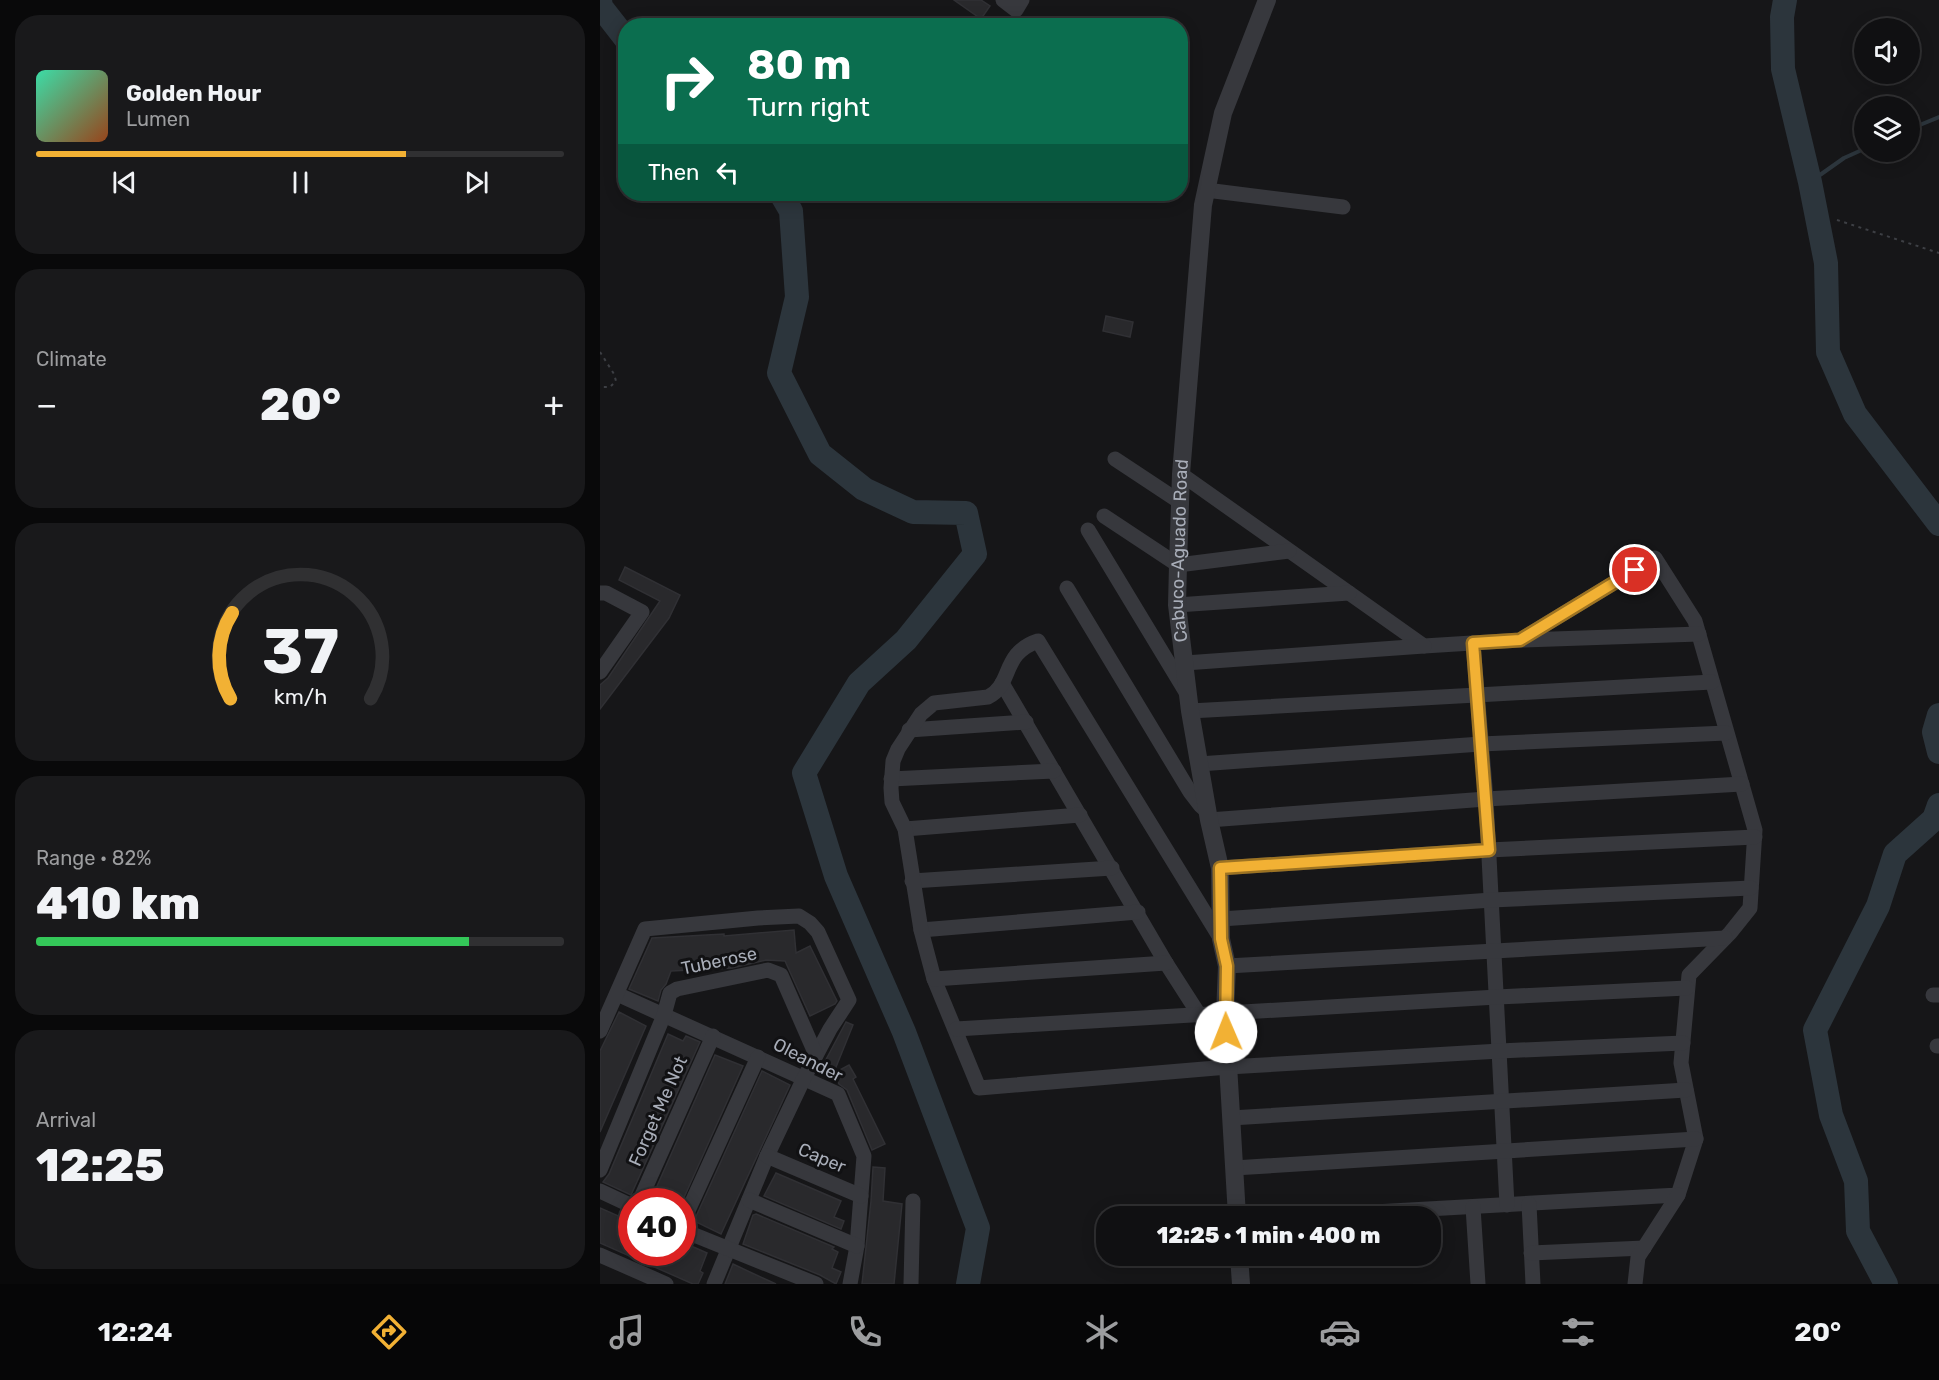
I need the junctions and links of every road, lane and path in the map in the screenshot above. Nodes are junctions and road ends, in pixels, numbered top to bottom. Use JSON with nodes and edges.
{"nodes":[{"id":1,"x":1003,"y":0,"type":"edge"},
{"id":2,"x":1022,"y":0,"type":"edge"},
{"id":3,"x":1267,"y":0,"type":"edge"},
{"id":4,"x":1206,"y":190,"type":"junction"},
{"id":5,"x":1342,"y":207,"type":"dead end"},
{"id":6,"x":1837,"y":220,"type":"dead end"},
{"id":7,"x":1939,"y":253,"type":"edge"},
{"id":8,"x":600,"y":352,"type":"edge"},
{"id":9,"x":600,"y":387,"type":"edge"},
{"id":10,"x":1114,"y":459,"type":"dead end"},
{"id":11,"x":1181,"y":474,"type":"junction"},
{"id":12,"x":1180,"y":502,"type":"junction"},
{"id":13,"x":1104,"y":516,"type":"dead end"},
{"id":14,"x":1088,"y":530,"type":"dead end"},
{"id":15,"x":1289,"y":550,"type":"junction"},
{"id":16,"x":1178,"y":565,"type":"junction"},
{"id":17,"x":1067,"y":588,"type":"dead end"},
{"id":18,"x":600,"y":593,"type":"edge"},
{"id":19,"x":1349,"y":593,"type":"junction"},
{"id":20,"x":1177,"y":605,"type":"junction"},
{"id":21,"x":1699,"y":634,"type":"junction"},
{"id":22,"x":1520,"y":640,"type":"junction"},
{"id":23,"x":1473,"y":643,"type":"junction"},
{"id":24,"x":1424,"y":646,"type":"junction"},
{"id":25,"x":1185,"y":663,"type":"junction"},
{"id":26,"x":600,"y":672,"type":"edge"},
{"id":27,"x":1712,"y":682,"type":"junction"},
{"id":28,"x":1002,"y":683,"type":"junction"},
{"id":29,"x":1477,"y":694,"type":"junction"},
{"id":30,"x":1189,"y":703,"type":"junction"},
{"id":31,"x":1026,"y":722,"type":"junction"},
{"id":32,"x":909,"y":730,"type":"junction"},
{"id":33,"x":1726,"y":733,"type":"junction"},
{"id":34,"x":1481,"y":744,"type":"junction"},
{"id":35,"x":1199,"y":764,"type":"junction"},
{"id":36,"x":1054,"y":771,"type":"junction"},
{"id":37,"x":891,"y":779,"type":"junction"},
{"id":38,"x":1742,"y":784,"type":"junction"},
{"id":39,"x":1486,"y":799,"type":"junction"},
{"id":40,"x":1080,"y":815,"type":"junction"},
{"id":41,"x":1209,"y":816,"type":"junction"},
{"id":42,"x":905,"y":829,"type":"junction"},
{"id":43,"x":1755,"y":837,"type":"junction"},
{"id":44,"x":1489,"y":850,"type":"junction"},
{"id":45,"x":1112,"y":868,"type":"junction"},
{"id":46,"x":1220,"y":868,"type":"junction"},
{"id":47,"x":912,"y":880,"type":"junction"},
{"id":48,"x":1751,"y":888,"type":"junction"},
{"id":49,"x":1492,"y":900,"type":"junction"},
{"id":50,"x":1138,"y":912,"type":"junction"},
{"id":51,"x":1221,"y":919,"type":"junction"},
{"id":52,"x":921,"y":930,"type":"junction"},
{"id":53,"x":1725,"y":938,"type":"junction"},
{"id":54,"x":1221,"y":939,"type":"junction"},
{"id":55,"x":1495,"y":950,"type":"junction"},
{"id":56,"x":1166,"y":963,"type":"junction"},
{"id":57,"x":1227,"y":966,"type":"junction"},
{"id":58,"x":934,"y":979,"type":"junction"},
{"id":59,"x":1687,"y":988,"type":"junction"},
{"id":60,"x":616,"y":994,"type":"junction"},
{"id":61,"x":1497,"y":997,"type":"junction"},
{"id":62,"x":1225,"y":1014,"type":"junction"},
{"id":63,"x":663,"y":1015,"type":"junction"},
{"id":64,"x":1200,"y":1016,"type":"junction"},
{"id":65,"x":956,"y":1029,"type":"junction"},
{"id":66,"x":600,"y":1031,"type":"edge"},
{"id":67,"x":713,"y":1036,"type":"junction"},
{"id":68,"x":1683,"y":1043,"type":"junction"},
{"id":69,"x":1500,"y":1051,"type":"junction"},
{"id":70,"x":816,"y":1055,"type":"junction"},
{"id":71,"x":758,"y":1057,"type":"junction"},
{"id":72,"x":1228,"y":1067,"type":"junction"},
{"id":73,"x":804,"y":1078,"type":"junction"},
{"id":74,"x":1686,"y":1090,"type":"junction"},
{"id":75,"x":1502,"y":1102,"type":"junction"},
{"id":76,"x":1231,"y":1118,"type":"junction"},
{"id":77,"x":1696,"y":1138,"type":"junction"},
{"id":78,"x":1505,"y":1151,"type":"junction"},
{"id":79,"x":767,"y":1156,"type":"junction"},
{"id":80,"x":1234,"y":1167,"type":"junction"},
{"id":81,"x":600,"y":1170,"type":"edge"},
{"id":82,"x":645,"y":1188,"type":"edge"},
{"id":83,"x":600,"y":1191,"type":"edge"},
{"id":84,"x":696,"y":1193,"type":"edge"},
{"id":85,"x":1678,"y":1195,"type":"junction"},
{"id":86,"x":861,"y":1196,"type":"junction"},
{"id":87,"x":618,"y":1199,"type":"edge"},
{"id":88,"x":749,"y":1200,"type":"junction"},
{"id":89,"x":913,"y":1201,"type":"dead end"},
{"id":90,"x":1529,"y":1204,"type":"junction"},
{"id":91,"x":1507,"y":1205,"type":"junction"},
{"id":92,"x":1236,"y":1206,"type":"edge"},
{"id":93,"x":1473,"y":1207,"type":"junction"},
{"id":94,"x":1441,"y":1209,"type":"edge"},
{"id":95,"x":696,"y":1236,"type":"edge"},
{"id":96,"x":857,"y":1246,"type":"junction"},
{"id":97,"x":1644,"y":1248,"type":"junction"},
{"id":98,"x":728,"y":1249,"type":"junction"},
{"id":99,"x":1531,"y":1253,"type":"junction"},
{"id":100,"x":600,"y":1255,"type":"edge"},
{"id":101,"x":1240,"y":1266,"type":"edge"},
{"id":102,"x":666,"y":1284,"type":"edge"},
{"id":103,"x":714,"y":1284,"type":"edge"},
{"id":104,"x":816,"y":1284,"type":"edge"},
{"id":105,"x":850,"y":1284,"type":"edge"},
{"id":106,"x":911,"y":1284,"type":"edge"},
{"id":107,"x":1241,"y":1284,"type":"edge"},
{"id":108,"x":1478,"y":1284,"type":"edge"},
{"id":109,"x":1533,"y":1284,"type":"edge"},
{"id":110,"x":1635,"y":1284,"type":"edge"}],
"edges":[{"from":1,"to":2,"type":"street"},
{"from":3,"to":4,"type":"street","name":"Cabuco-Aguado Road"},
{"from":4,"to":5,"type":"street"},
{"from":4,"to":11,"type":"street","name":"Cabuco-Aguado Road"},
{"from":6,"to":7,"type":"path"},
{"from":8,"to":9,"type":"path"},
{"from":10,"to":12,"type":"street"},
{"from":11,"to":12,"type":"street","name":"Cabuco-Aguado Road"},
{"from":11,"to":15,"type":"street"},
{"from":12,"to":16,"type":"street","name":"Cabuco-Aguado Road"},
{"from":13,"to":16,"type":"street"},
{"from":14,"to":30,"type":"street"},
{"from":15,"to":16,"type":"street"},
{"from":15,"to":19,"type":"street"},
{"from":16,"to":20,"type":"street","name":"Cabuco-Aguado Road"},
{"from":17,"to":41,"type":"street"},
{"from":18,"to":26,"type":"street"},
{"from":19,"to":20,"type":"street"},
{"from":19,"to":24,"type":"street"},
{"from":20,"to":25,"type":"street","name":"Cabuco-Aguado Road"},
{"from":21,"to":22,"type":"street"},
{"from":21,"to":22,"type":"street"},
{"from":21,"to":27,"type":"street"},
{"from":22,"to":23,"type":"street"},
{"from":23,"to":24,"type":"street"},
{"from":23,"to":29,"type":"street"},
{"from":24,"to":25,"type":"street"},
{"from":25,"to":30,"type":"street","name":"Cabuco-Aguado Road"},
{"from":27,"to":29,"type":"street"},
{"from":27,"to":33,"type":"street"},
{"from":28,"to":31,"type":"street"},
{"from":28,"to":32,"type":"street"},
{"from":28,"to":54,"type":"street"},
{"from":29,"to":30,"type":"street"},
{"from":29,"to":34,"type":"street"},
{"from":30,"to":35,"type":"street","name":"Cabuco-Aguado Road"},
{"from":31,"to":32,"type":"street"},
{"from":31,"to":36,"type":"street"},
{"from":32,"to":37,"type":"street"},
{"from":33,"to":34,"type":"street"},
{"from":33,"to":38,"type":"street"},
{"from":34,"to":35,"type":"street"},
{"from":34,"to":39,"type":"street"},
{"from":35,"to":41,"type":"street","name":"Cabuco-Aguado Road"},
{"from":36,"to":37,"type":"street"},
{"from":36,"to":40,"type":"street"},
{"from":37,"to":42,"type":"street"},
{"from":38,"to":39,"type":"street"},
{"from":38,"to":43,"type":"street"},
{"from":39,"to":41,"type":"street"},
{"from":39,"to":44,"type":"street"},
{"from":40,"to":42,"type":"street"},
{"from":40,"to":45,"type":"street"},
{"from":41,"to":46,"type":"street","name":"Cabuco-Aguado Road"},
{"from":42,"to":47,"type":"street"},
{"from":43,"to":44,"type":"street"},
{"from":43,"to":48,"type":"street"},
{"from":44,"to":46,"type":"street"},
{"from":44,"to":49,"type":"street"},
{"from":45,"to":47,"type":"street"},
{"from":45,"to":50,"type":"street"},
{"from":46,"to":51,"type":"street","name":"Cabuco-Aguado Road"},
{"from":47,"to":52,"type":"street"},
{"from":48,"to":49,"type":"street"},
{"from":48,"to":53,"type":"street"},
{"from":49,"to":51,"type":"street"},
{"from":49,"to":55,"type":"street"},
{"from":50,"to":52,"type":"street"},
{"from":50,"to":56,"type":"street"},
{"from":51,"to":54,"type":"street","name":"Cabuco-Aguado Road"},
{"from":52,"to":58,"type":"street"},
{"from":53,"to":55,"type":"street"},
{"from":53,"to":59,"type":"street"},
{"from":54,"to":57,"type":"street","name":"Cabuco-Aguado Road"},
{"from":55,"to":57,"type":"street"},
{"from":55,"to":61,"type":"street"},
{"from":56,"to":58,"type":"street"},
{"from":56,"to":64,"type":"street"},
{"from":57,"to":62,"type":"street","name":"Cabuco-Aguado Road"},
{"from":58,"to":65,"type":"street"},
{"from":59,"to":61,"type":"street"},
{"from":59,"to":68,"type":"street"},
{"from":60,"to":63,"type":"street","name":"Oleander"},
{"from":60,"to":66,"type":"street"},
{"from":60,"to":70,"type":"street"},
{"from":61,"to":62,"type":"street"},
{"from":61,"to":69,"type":"street"},
{"from":62,"to":64,"type":"street"},
{"from":62,"to":72,"type":"street","name":"Cabuco-Aguado Road"},
{"from":63,"to":67,"type":"street","name":"Oleander"},
{"from":63,"to":70,"type":"street","name":"Tuberose"},
{"from":63,"to":81,"type":"street","name":"Tuberose"},
{"from":64,"to":65,"type":"street"},
{"from":65,"to":72,"type":"street"},
{"from":67,"to":71,"type":"street","name":"Oleander"},
{"from":67,"to":82,"type":"street","name":"Forget Me Not"},
{"from":68,"to":69,"type":"street"},
{"from":68,"to":74,"type":"street"},
{"from":69,"to":72,"type":"street"},
{"from":69,"to":75,"type":"street"},
{"from":70,"to":73,"type":"street"},
{"from":71,"to":73,"type":"street","name":"Oleander"},
{"from":71,"to":84,"type":"street"},
{"from":72,"to":76,"type":"street","name":"Cabuco-Aguado Road"},
{"from":73,"to":79,"type":"street"},
{"from":73,"to":86,"type":"street","name":"Oleander"},
{"from":74,"to":75,"type":"street"},
{"from":74,"to":77,"type":"street"},
{"from":75,"to":76,"type":"street"},
{"from":75,"to":78,"type":"street"},
{"from":76,"to":80,"type":"street","name":"Cabuco-Aguado Road"},
{"from":77,"to":78,"type":"street"},
{"from":77,"to":85,"type":"street"},
{"from":78,"to":80,"type":"street"},
{"from":78,"to":91,"type":"street"},
{"from":79,"to":86,"type":"street","name":"Caper"},
{"from":79,"to":88,"type":"street"},
{"from":80,"to":92,"type":"street","name":"Cabuco-Aguado Road"},
{"from":83,"to":87,"type":"street"},
{"from":85,"to":90,"type":"street"},
{"from":85,"to":97,"type":"street"},
{"from":86,"to":96,"type":"street","name":"Oleander"},
{"from":88,"to":96,"type":"street"},
{"from":88,"to":98,"type":"street"},
{"from":89,"to":106,"type":"street"},
{"from":90,"to":91,"type":"street"},
{"from":90,"to":99,"type":"street"},
{"from":91,"to":93,"type":"street"},
{"from":93,"to":94,"type":"street"},
{"from":93,"to":108,"type":"street"},
{"from":95,"to":98,"type":"street"},
{"from":96,"to":105,"type":"street","name":"Oleander"},
{"from":97,"to":99,"type":"street"},
{"from":97,"to":110,"type":"street"},
{"from":98,"to":103,"type":"street"},
{"from":98,"to":104,"type":"street"},
{"from":99,"to":109,"type":"street"},
{"from":100,"to":102,"type":"street"},
{"from":101,"to":107,"type":"street"}]}
